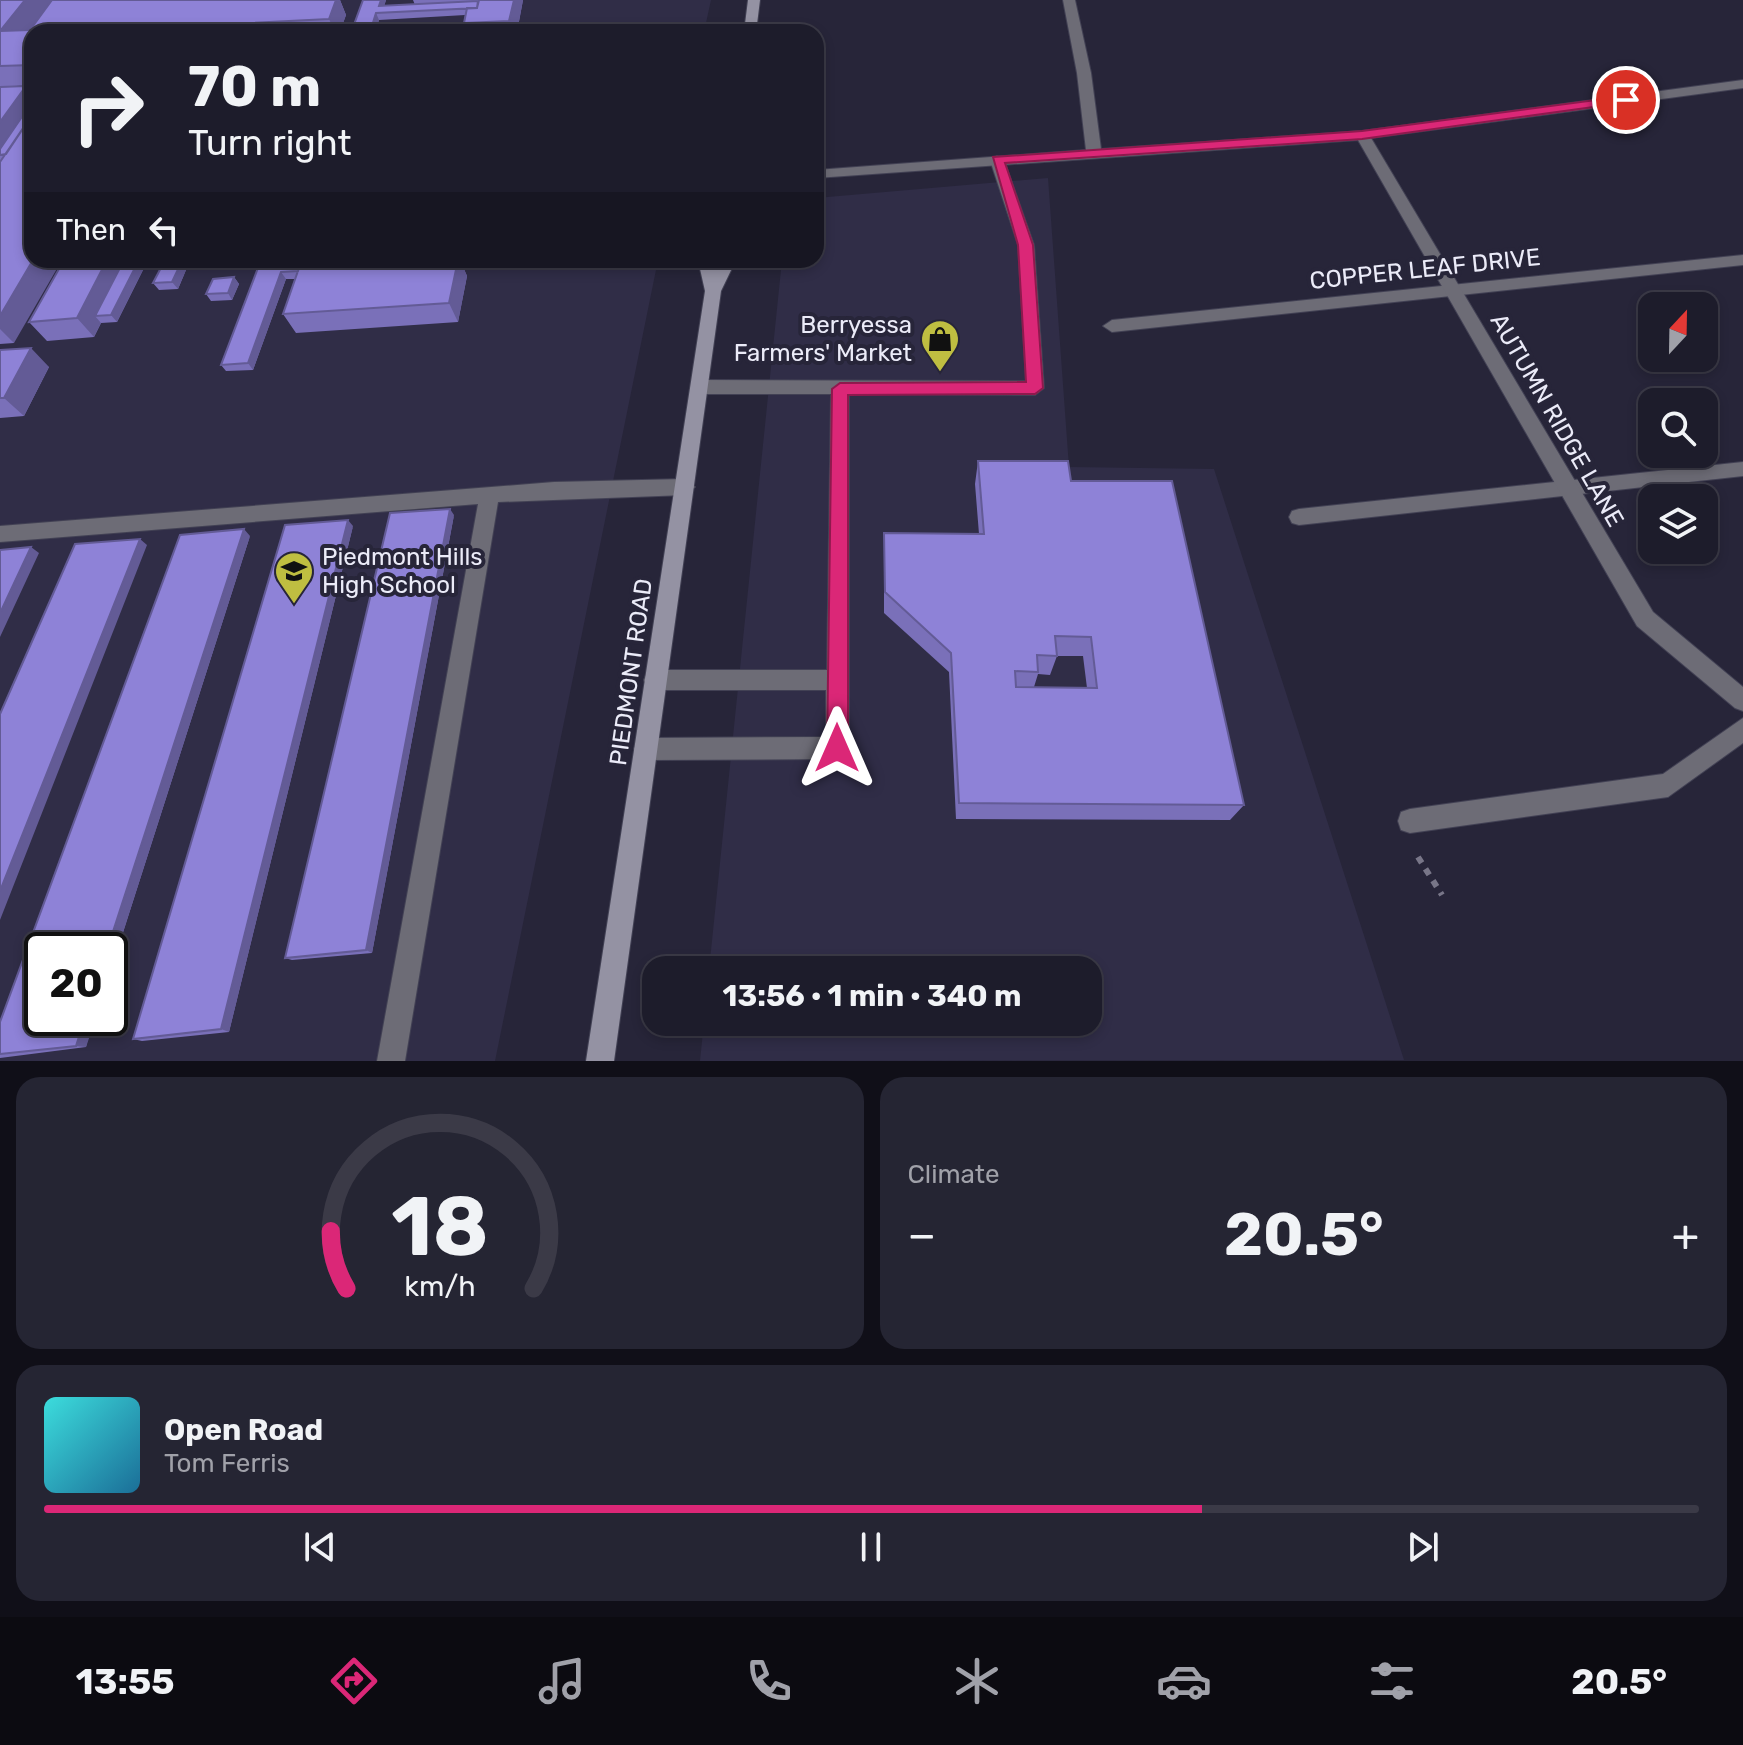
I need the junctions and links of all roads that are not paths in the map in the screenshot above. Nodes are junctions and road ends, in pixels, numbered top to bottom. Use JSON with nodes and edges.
{"nodes":[{"id":1,"x":754,"y":0,"type":"edge"},
{"id":2,"x":1069,"y":0,"type":"edge"},
{"id":3,"x":751,"y":24,"type":"edge"},
{"id":4,"x":1743,"y":84,"type":"edge"},
{"id":5,"x":1362,"y":135,"type":"junction"},
{"id":6,"x":1094,"y":153,"type":"junction"},
{"id":7,"x":997,"y":160,"type":"junction"},
{"id":8,"x":824,"y":173,"type":"edge"},
{"id":9,"x":1743,"y":260,"type":"edge"},
{"id":10,"x":708,"y":268,"type":"edge"},
{"id":11,"x":724,"y":268,"type":"edge"},
{"id":12,"x":1455,"y":290,"type":"junction"},
{"id":13,"x":713,"y":291,"type":"junction"},
{"id":14,"x":1112,"y":326,"type":"dead end"},
{"id":15,"x":700,"y":387,"type":"junction"},
{"id":16,"x":840,"y":389,"type":"junction"},
{"id":17,"x":1743,"y":469,"type":"edge"},
{"id":18,"x":685,"y":487,"type":"junction"},
{"id":19,"x":1569,"y":490,"type":"junction"},
{"id":20,"x":489,"y":495,"type":"junction"},
{"id":21,"x":1299,"y":517,"type":"dead end"},
{"id":22,"x":0,"y":534,"type":"edge"},
{"id":23,"x":655,"y":680,"type":"junction"},
{"id":24,"x":837,"y":680,"type":"junction"},
{"id":25,"x":1743,"y":701,"type":"edge"},
{"id":26,"x":1743,"y":729,"type":"edge"},
{"id":27,"x":646,"y":749,"type":"junction"},
{"id":28,"x":1410,"y":821,"type":"dead end"},
{"id":29,"x":391,"y":1061,"type":"edge"},
{"id":30,"x":600,"y":1061,"type":"edge"}],
"edges":[{"from":1,"to":3,"type":"main road"},
{"from":2,"to":6,"type":"street"},
{"from":4,"to":5,"type":"street"},
{"from":5,"to":6,"type":"street"},
{"from":5,"to":12,"type":"street","name":"AUTUMN RIDGE LANE"},
{"from":6,"to":7,"type":"street"},
{"from":7,"to":8,"type":"street"},
{"from":7,"to":16,"type":"street"},
{"from":9,"to":12,"type":"street","name":"COPPER LEAF DRIVE"},
{"from":10,"to":13,"type":"main road","name":"PIEDMONT ROAD"},
{"from":11,"to":13,"type":"main road","name":"PIEDMONT ROAD"},
{"from":12,"to":14,"type":"street","name":"COPPER LEAF DRIVE"},
{"from":12,"to":19,"type":"street","name":"AUTUMN RIDGE LANE"},
{"from":13,"to":15,"type":"main road","name":"PIEDMONT ROAD"},
{"from":15,"to":16,"type":"street"},
{"from":15,"to":18,"type":"main road","name":"PIEDMONT ROAD"},
{"from":16,"to":24,"type":"street"},
{"from":17,"to":19,"type":"street"},
{"from":18,"to":20,"type":"street"},
{"from":18,"to":23,"type":"main road","name":"PIEDMONT ROAD"},
{"from":19,"to":21,"type":"street"},
{"from":19,"to":25,"type":"street","name":"AUTUMN RIDGE LANE"},
{"from":20,"to":22,"type":"street"},
{"from":20,"to":29,"type":"street"},
{"from":23,"to":24,"type":"street"},
{"from":23,"to":27,"type":"main road","name":"PIEDMONT ROAD"},
{"from":24,"to":27,"type":"street"},
{"from":26,"to":28,"type":"street"},
{"from":27,"to":30,"type":"main road","name":"PIEDMONT ROAD"}]}
